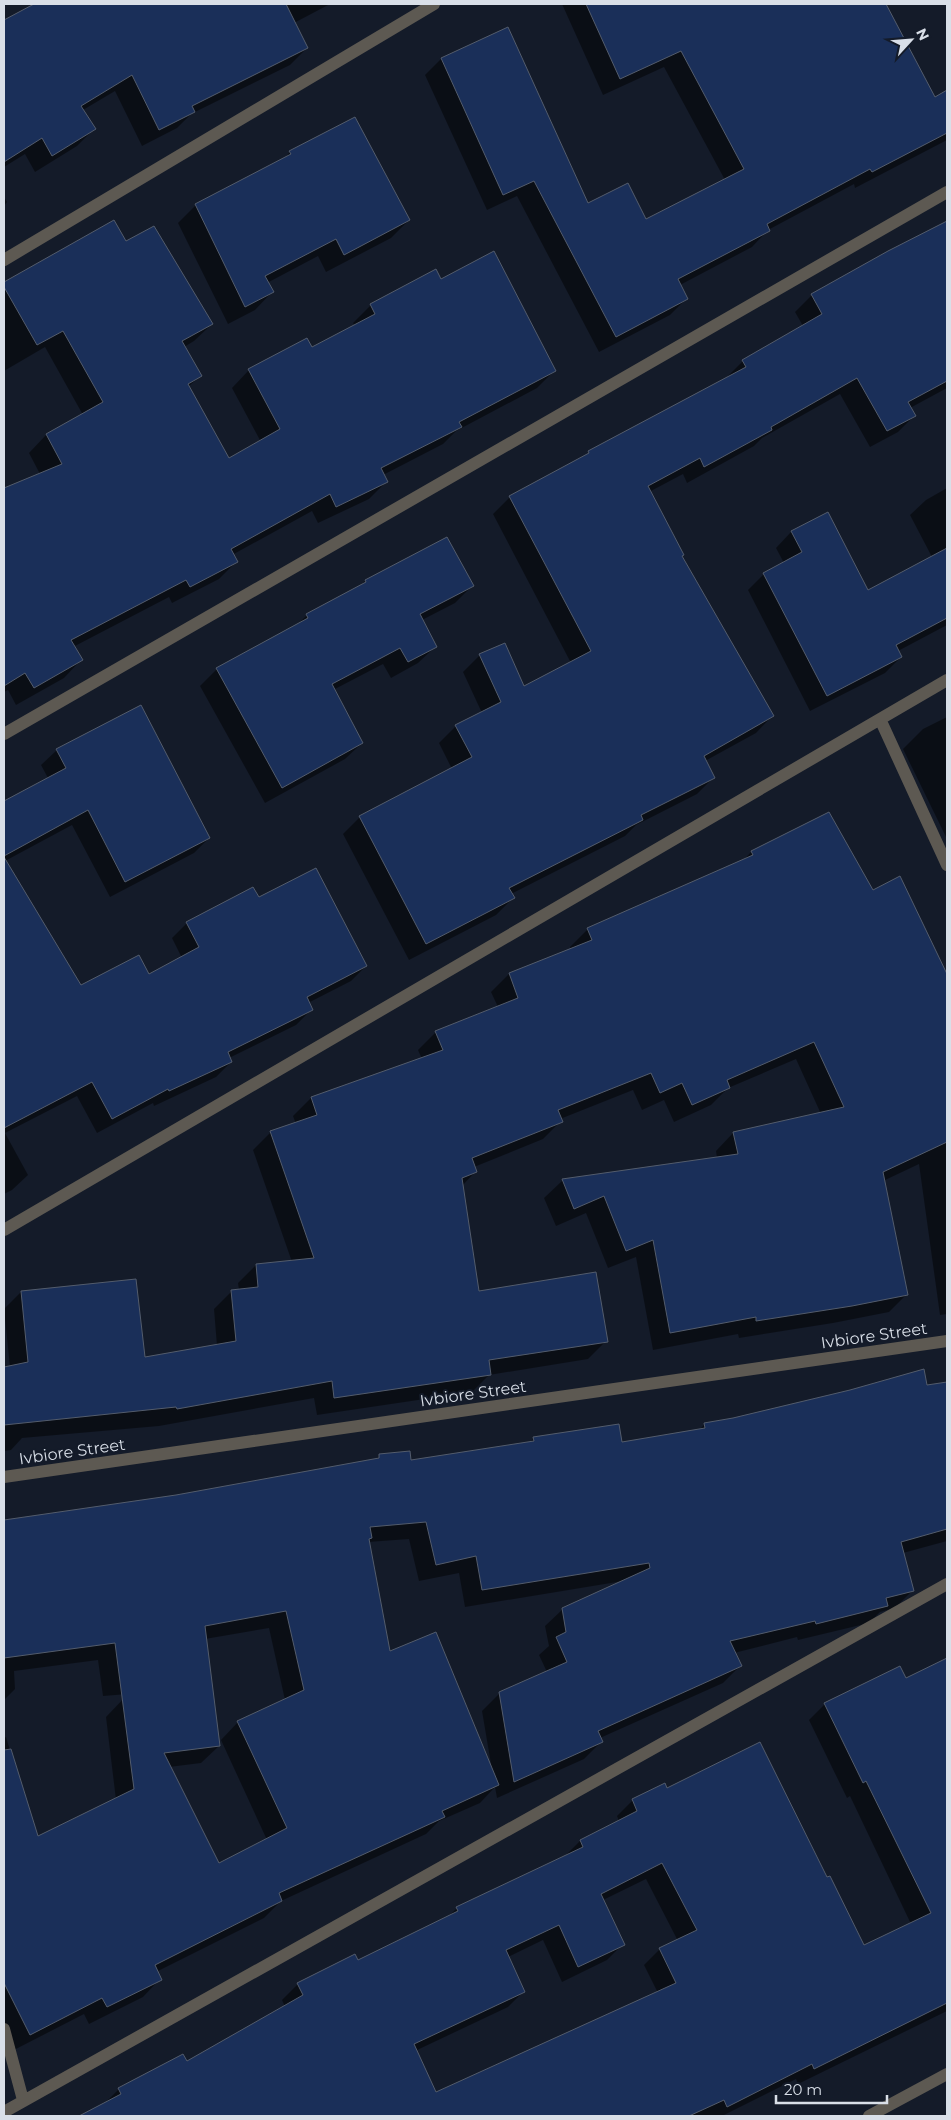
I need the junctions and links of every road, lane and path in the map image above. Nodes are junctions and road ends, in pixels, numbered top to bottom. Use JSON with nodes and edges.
{"nodes":[{"id":1,"x":434,"y":4,"type":"edge"},
{"id":2,"x":947,"y":192,"type":"edge"},
{"id":3,"x":4,"y":260,"type":"edge"},
{"id":4,"x":947,"y":680,"type":"edge"},
{"id":5,"x":880,"y":719,"type":"junction"},
{"id":6,"x":4,"y":734,"type":"edge"},
{"id":7,"x":947,"y":866,"type":"edge"},
{"id":8,"x":4,"y":1230,"type":"edge"},
{"id":9,"x":947,"y":1341,"type":"edge"},
{"id":10,"x":4,"y":1477,"type":"edge"},
{"id":11,"x":947,"y":1584,"type":"edge"},
{"id":12,"x":4,"y":2029,"type":"edge"},
{"id":13,"x":947,"y":2074,"type":"edge"},
{"id":14,"x":23,"y":2100,"type":"junction"},
{"id":15,"x":4,"y":2112,"type":"edge"},
{"id":16,"x":869,"y":2116,"type":"edge"}],
"edges":[{"from":1,"to":3,"type":"street"},
{"from":2,"to":6,"type":"street"},
{"from":4,"to":5,"type":"street"},
{"from":5,"to":7,"type":"street"},
{"from":5,"to":8,"type":"street"},
{"from":9,"to":10,"type":"street","name":"Ivbiore Street"},
{"from":11,"to":14,"type":"street"},
{"from":12,"to":14,"type":"street"},
{"from":13,"to":16,"type":"street"},
{"from":14,"to":15,"type":"street"}]}
